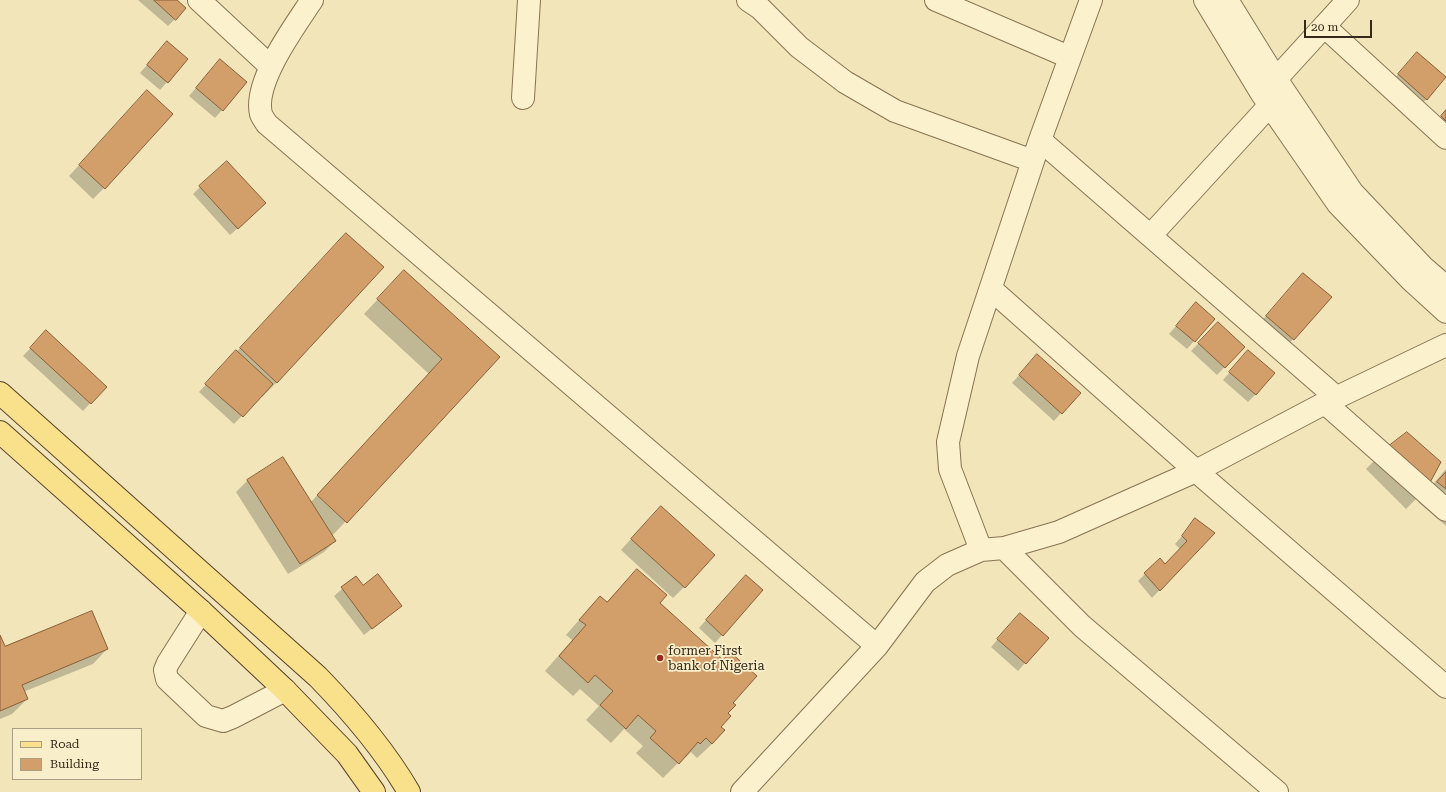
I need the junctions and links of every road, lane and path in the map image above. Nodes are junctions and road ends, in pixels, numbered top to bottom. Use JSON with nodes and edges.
{"nodes":[{"id":1,"x":199,"y":0,"type":"edge"},
{"id":2,"x":312,"y":0,"type":"edge"},
{"id":3,"x":529,"y":0,"type":"edge"},
{"id":4,"x":936,"y":0,"type":"edge"},
{"id":5,"x":1091,"y":0,"type":"edge"},
{"id":6,"x":1205,"y":0,"type":"edge"},
{"id":7,"x":1227,"y":0,"type":"edge"},
{"id":8,"x":1348,"y":0,"type":"edge"},
{"id":9,"x":761,"y":3,"type":"edge"},
{"id":10,"x":1324,"y":26,"type":"junction"},
{"id":11,"x":1069,"y":57,"type":"junction"},
{"id":12,"x":270,"y":66,"type":"junction"},
{"id":13,"x":1276,"y":79,"type":"junction"},
{"id":14,"x":523,"y":98,"type":"dead end"},
{"id":15,"x":1270,"y":105,"type":"junction"},
{"id":16,"x":1446,"y":138,"type":"edge"},
{"id":17,"x":1040,"y":140,"type":"junction"},
{"id":18,"x":1033,"y":161,"type":"junction"},
{"id":19,"x":1151,"y":235,"type":"junction"},
{"id":20,"x":1446,"y":287,"type":"edge"},
{"id":21,"x":991,"y":289,"type":"junction"},
{"id":22,"x":1446,"y":312,"type":"edge"},
{"id":23,"x":1446,"y":345,"type":"edge"},
{"id":24,"x":0,"y":393,"type":"edge"},
{"id":25,"x":1331,"y":401,"type":"junction"},
{"id":26,"x":0,"y":432,"type":"edge"},
{"id":27,"x":1196,"y":471,"type":"junction"},
{"id":28,"x":1446,"y":510,"type":"edge"},
{"id":29,"x":1004,"y":548,"type":"junction"},
{"id":30,"x":981,"y":550,"type":"junction"},
{"id":31,"x":202,"y":611,"type":"junction"},
{"id":32,"x":877,"y":646,"type":"junction"},
{"id":33,"x":1446,"y":687,"type":"edge"},
{"id":34,"x":285,"y":690,"type":"junction"},
{"id":35,"x":374,"y":792,"type":"edge"},
{"id":36,"x":409,"y":792,"type":"edge"},
{"id":37,"x":742,"y":792,"type":"edge"},
{"id":38,"x":1277,"y":792,"type":"edge"}],
"edges":[{"from":1,"to":12,"type":"street"},
{"from":2,"to":12,"type":"street"},
{"from":3,"to":14,"type":"street"},
{"from":4,"to":11,"type":"street"},
{"from":5,"to":11,"type":"street"},
{"from":6,"to":15,"type":"street"},
{"from":7,"to":13,"type":"street"},
{"from":8,"to":10,"type":"street"},
{"from":9,"to":18,"type":"street"},
{"from":10,"to":13,"type":"street"},
{"from":10,"to":16,"type":"street"},
{"from":11,"to":17,"type":"street"},
{"from":12,"to":32,"type":"street"},
{"from":13,"to":20,"type":"street"},
{"from":15,"to":19,"type":"street"},
{"from":15,"to":22,"type":"street"},
{"from":17,"to":18,"type":"street"},
{"from":17,"to":19,"type":"street"},
{"from":18,"to":21,"type":"street"},
{"from":19,"to":25,"type":"street"},
{"from":21,"to":27,"type":"street"},
{"from":21,"to":30,"type":"street"},
{"from":23,"to":25,"type":"street"},
{"from":24,"to":36,"type":"main road"},
{"from":25,"to":27,"type":"street"},
{"from":25,"to":28,"type":"street"},
{"from":26,"to":31,"type":"main road"},
{"from":27,"to":29,"type":"street"},
{"from":27,"to":33,"type":"street"},
{"from":29,"to":30,"type":"street"},
{"from":29,"to":38,"type":"street"},
{"from":30,"to":32,"type":"street"},
{"from":31,"to":34,"type":"main road"},
{"from":31,"to":34,"type":"street"},
{"from":32,"to":37,"type":"street"},
{"from":34,"to":35,"type":"main road"}]}
